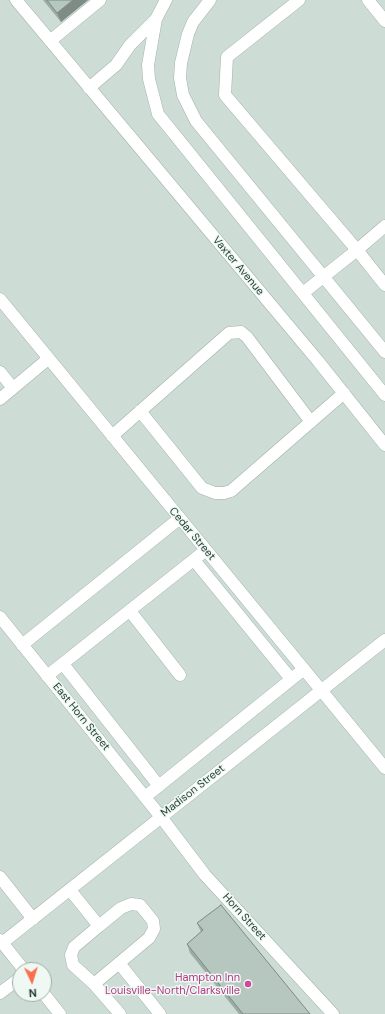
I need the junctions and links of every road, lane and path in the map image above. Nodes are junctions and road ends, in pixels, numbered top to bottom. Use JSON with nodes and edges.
{"nodes":[{"id":1,"x":16,"y":0,"type":"edge"},
{"id":2,"x":100,"y":0,"type":"edge"},
{"id":3,"x":166,"y":0,"type":"edge"},
{"id":4,"x":210,"y":0,"type":"edge"},
{"id":5,"x":299,"y":0,"type":"edge"},
{"id":6,"x":368,"y":0,"type":"edge"},
{"id":7,"x":156,"y":19,"type":"junction"},
{"id":8,"x":385,"y":21,"type":"edge"},
{"id":9,"x":50,"y":41,"type":"junction"},
{"id":10,"x":89,"y":88,"type":"junction"},
{"id":11,"x":385,"y":226,"type":"edge"},
{"id":12,"x":357,"y":250,"type":"junction"},
{"id":13,"x":324,"y":276,"type":"junction"},
{"id":14,"x":385,"y":285,"type":"edge"},
{"id":15,"x":303,"y":294,"type":"junction"},
{"id":16,"x":0,"y":299,"type":"edge"},
{"id":17,"x":385,"y":352,"type":"edge"},
{"id":18,"x":48,"y":358,"type":"junction"},
{"id":19,"x":0,"y":372,"type":"edge"},
{"id":20,"x":13,"y":388,"type":"junction"},
{"id":21,"x":344,"y":393,"type":"junction"},
{"id":22,"x":385,"y":395,"type":"edge"},
{"id":23,"x":0,"y":399,"type":"edge"},
{"id":24,"x":140,"y":411,"type":"junction"},
{"id":25,"x":311,"y":422,"type":"junction"},
{"id":26,"x":112,"y":436,"type":"junction"},
{"id":27,"x":385,"y":445,"type":"edge"},
{"id":28,"x":180,"y":518,"type":"junction"},
{"id":29,"x":206,"y":550,"type":"junction"},
{"id":30,"x":194,"y":560,"type":"junction"},
{"id":31,"x":254,"y":609,"type":"junction"},
{"id":32,"x":130,"y":611,"type":"junction"},
{"id":33,"x":0,"y":617,"type":"edge"},
{"id":34,"x":241,"y":618,"type":"junction"},
{"id":35,"x":385,"y":640,"type":"edge"},
{"id":36,"x":22,"y":645,"type":"junction"},
{"id":37,"x":62,"y":664,"type":"junction"},
{"id":38,"x":304,"y":669,"type":"junction"},
{"id":39,"x":180,"y":675,"type":"dead end"},
{"id":40,"x":48,"y":676,"type":"junction"},
{"id":41,"x":291,"y":679,"type":"junction"},
{"id":42,"x":322,"y":690,"type":"junction"},
{"id":43,"x":112,"y":726,"type":"junction"},
{"id":44,"x":98,"y":738,"type":"junction"},
{"id":45,"x":385,"y":768,"type":"edge"},
{"id":46,"x":159,"y":786,"type":"junction"},
{"id":47,"x":145,"y":797,"type":"junction"},
{"id":48,"x":161,"y":817,"type":"junction"},
{"id":49,"x":0,"y":877,"type":"edge"},
{"id":50,"x":70,"y":890,"type":"junction"},
{"id":51,"x":33,"y":919,"type":"junction"},
{"id":52,"x":99,"y":926,"type":"junction"},
{"id":53,"x":1,"y":941,"type":"edge"},
{"id":54,"x":18,"y":962,"type":"edge"},
{"id":55,"x":119,"y":963,"type":"junction"},
{"id":56,"x":12,"y":984,"type":"edge"},
{"id":57,"x":94,"y":984,"type":"junction"},
{"id":58,"x":0,"y":993,"type":"edge"},
{"id":59,"x":50,"y":1002,"type":"edge"},
{"id":60,"x":60,"y":1014,"type":"edge"},
{"id":61,"x":120,"y":1014,"type":"edge"},
{"id":62,"x":160,"y":1014,"type":"edge"},
{"id":63,"x":332,"y":1014,"type":"edge"}],
"edges":[{"from":1,"to":9,"type":"street","name":"Vaxter Avenue"},
{"from":2,"to":9,"type":"street"},
{"from":3,"to":7,"type":"street"},
{"from":4,"to":13,"type":"street"},
{"from":5,"to":12,"type":"street"},
{"from":6,"to":8,"type":"street"},
{"from":7,"to":10,"type":"street"},
{"from":7,"to":15,"type":"street"},
{"from":9,"to":10,"type":"street","name":"Vaxter Avenue"},
{"from":10,"to":21,"type":"street","name":"Vaxter Avenue"},
{"from":11,"to":12,"type":"street"},
{"from":12,"to":13,"type":"street"},
{"from":12,"to":14,"type":"street"},
{"from":13,"to":15,"type":"street"},
{"from":13,"to":17,"type":"street"},
{"from":15,"to":22,"type":"street"},
{"from":16,"to":18,"type":"street","name":"Cedar Street"},
{"from":18,"to":20,"type":"street"},
{"from":18,"to":26,"type":"street","name":"Cedar Street"},
{"from":19,"to":20,"type":"street"},
{"from":20,"to":23,"type":"street"},
{"from":21,"to":25,"type":"street"},
{"from":21,"to":27,"type":"street","name":"Vaxter Avenue"},
{"from":24,"to":25,"type":"street"},
{"from":24,"to":25,"type":"street"},
{"from":24,"to":26,"type":"street"},
{"from":26,"to":28,"type":"street","name":"Cedar Street"},
{"from":28,"to":29,"type":"street","name":"Cedar Street"},
{"from":28,"to":36,"type":"street"},
{"from":29,"to":30,"type":"street"},
{"from":29,"to":31,"type":"street","name":"Cedar Street"},
{"from":30,"to":32,"type":"street"},
{"from":30,"to":34,"type":"street"},
{"from":31,"to":34,"type":"street"},
{"from":31,"to":38,"type":"street","name":"Cedar Street"},
{"from":32,"to":37,"type":"street"},
{"from":32,"to":39,"type":"street"},
{"from":33,"to":36,"type":"street","name":"East Horn Street"},
{"from":34,"to":41,"type":"street"},
{"from":35,"to":42,"type":"street","name":"Madison Street"},
{"from":36,"to":40,"type":"street","name":"East Horn Street"},
{"from":37,"to":40,"type":"street"},
{"from":37,"to":43,"type":"street"},
{"from":38,"to":41,"type":"street"},
{"from":38,"to":42,"type":"street","name":"Cedar Street"},
{"from":40,"to":44,"type":"street","name":"East Horn Street"},
{"from":41,"to":46,"type":"street"},
{"from":42,"to":45,"type":"street","name":"Cedar Street"},
{"from":42,"to":48,"type":"street","name":"Madison Street"},
{"from":43,"to":44,"type":"street"},
{"from":43,"to":46,"type":"street"},
{"from":44,"to":47,"type":"street","name":"East Horn Street"},
{"from":46,"to":47,"type":"street"},
{"from":47,"to":48,"type":"street","name":"East Horn Street"},
{"from":48,"to":50,"type":"street","name":"Madison Street"},
{"from":48,"to":63,"type":"street","name":"Horn Street"},
{"from":49,"to":51,"type":"street"},
{"from":50,"to":51,"type":"street","name":"Madison Street"},
{"from":50,"to":52,"type":"street"},
{"from":51,"to":53,"type":"street","name":"Madison Street"},
{"from":52,"to":55,"type":"street"},
{"from":52,"to":57,"type":"street"},
{"from":53,"to":54,"type":"street"},
{"from":55,"to":57,"type":"street"},
{"from":55,"to":62,"type":"street"},
{"from":56,"to":58,"type":"street"},
{"from":57,"to":61,"type":"street"},
{"from":59,"to":60,"type":"street"}]}
